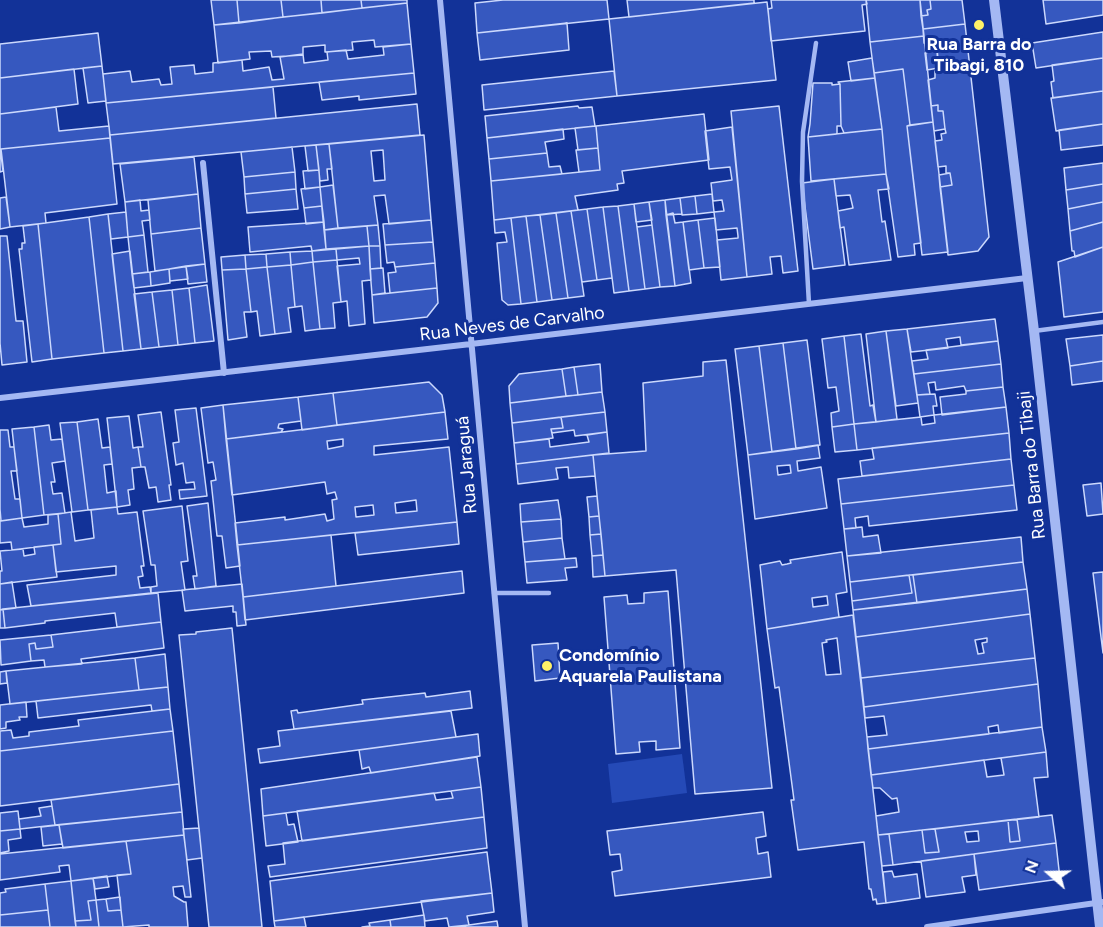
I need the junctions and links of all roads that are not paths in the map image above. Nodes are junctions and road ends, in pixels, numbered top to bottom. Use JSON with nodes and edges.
{"nodes":[{"id":1,"x":440,"y":0,"type":"edge"},
{"id":2,"x":994,"y":0,"type":"edge"},
{"id":3,"x":816,"y":43,"type":"dead end"},
{"id":4,"x":203,"y":163,"type":"dead end"},
{"id":5,"x":1027,"y":278,"type":"junction"},
{"id":6,"x":808,"y":304,"type":"junction"},
{"id":7,"x":1103,"y":322,"type":"edge"},
{"id":8,"x":1034,"y":331,"type":"junction"},
{"id":9,"x":471,"y":344,"type":"junction"},
{"id":10,"x":224,"y":373,"type":"junction"},
{"id":11,"x":0,"y":398,"type":"edge"},
{"id":12,"x":494,"y":593,"type":"junction"},
{"id":13,"x":549,"y":593,"type":"dead end"},
{"id":14,"x":1100,"y":903,"type":"edge"},
{"id":15,"x":525,"y":927,"type":"edge"},
{"id":16,"x":927,"y":927,"type":"edge"},
{"id":17,"x":1100,"y":927,"type":"edge"}],
"edges":[{"from":1,"to":9,"type":"street","name":"Rua Jaraguá"},
{"from":2,"to":5,"type":"street","name":"Rua Barra do Tibaji"},
{"from":3,"to":6,"type":"lane"},
{"from":4,"to":10,"type":"street"},
{"from":5,"to":6,"type":"street","name":"Rua Neves de Carvalho"},
{"from":5,"to":8,"type":"street","name":"Rua Barra do Tibaji"},
{"from":6,"to":9,"type":"street","name":"Rua Neves de Carvalho"},
{"from":7,"to":8,"type":"lane"},
{"from":8,"to":14,"type":"street","name":"Rua Barra do Tibaji"},
{"from":9,"to":10,"type":"street","name":"Rua Neves de Carvalho"},
{"from":9,"to":12,"type":"street","name":"Rua Jaraguá"},
{"from":10,"to":11,"type":"street","name":"Rua Neves de Carvalho"},
{"from":12,"to":13,"type":"lane"},
{"from":12,"to":15,"type":"street","name":"Rua Jaraguá"},
{"from":14,"to":16,"type":"street"},
{"from":14,"to":17,"type":"street","name":"Rua Barra do Tibaji"}]}
